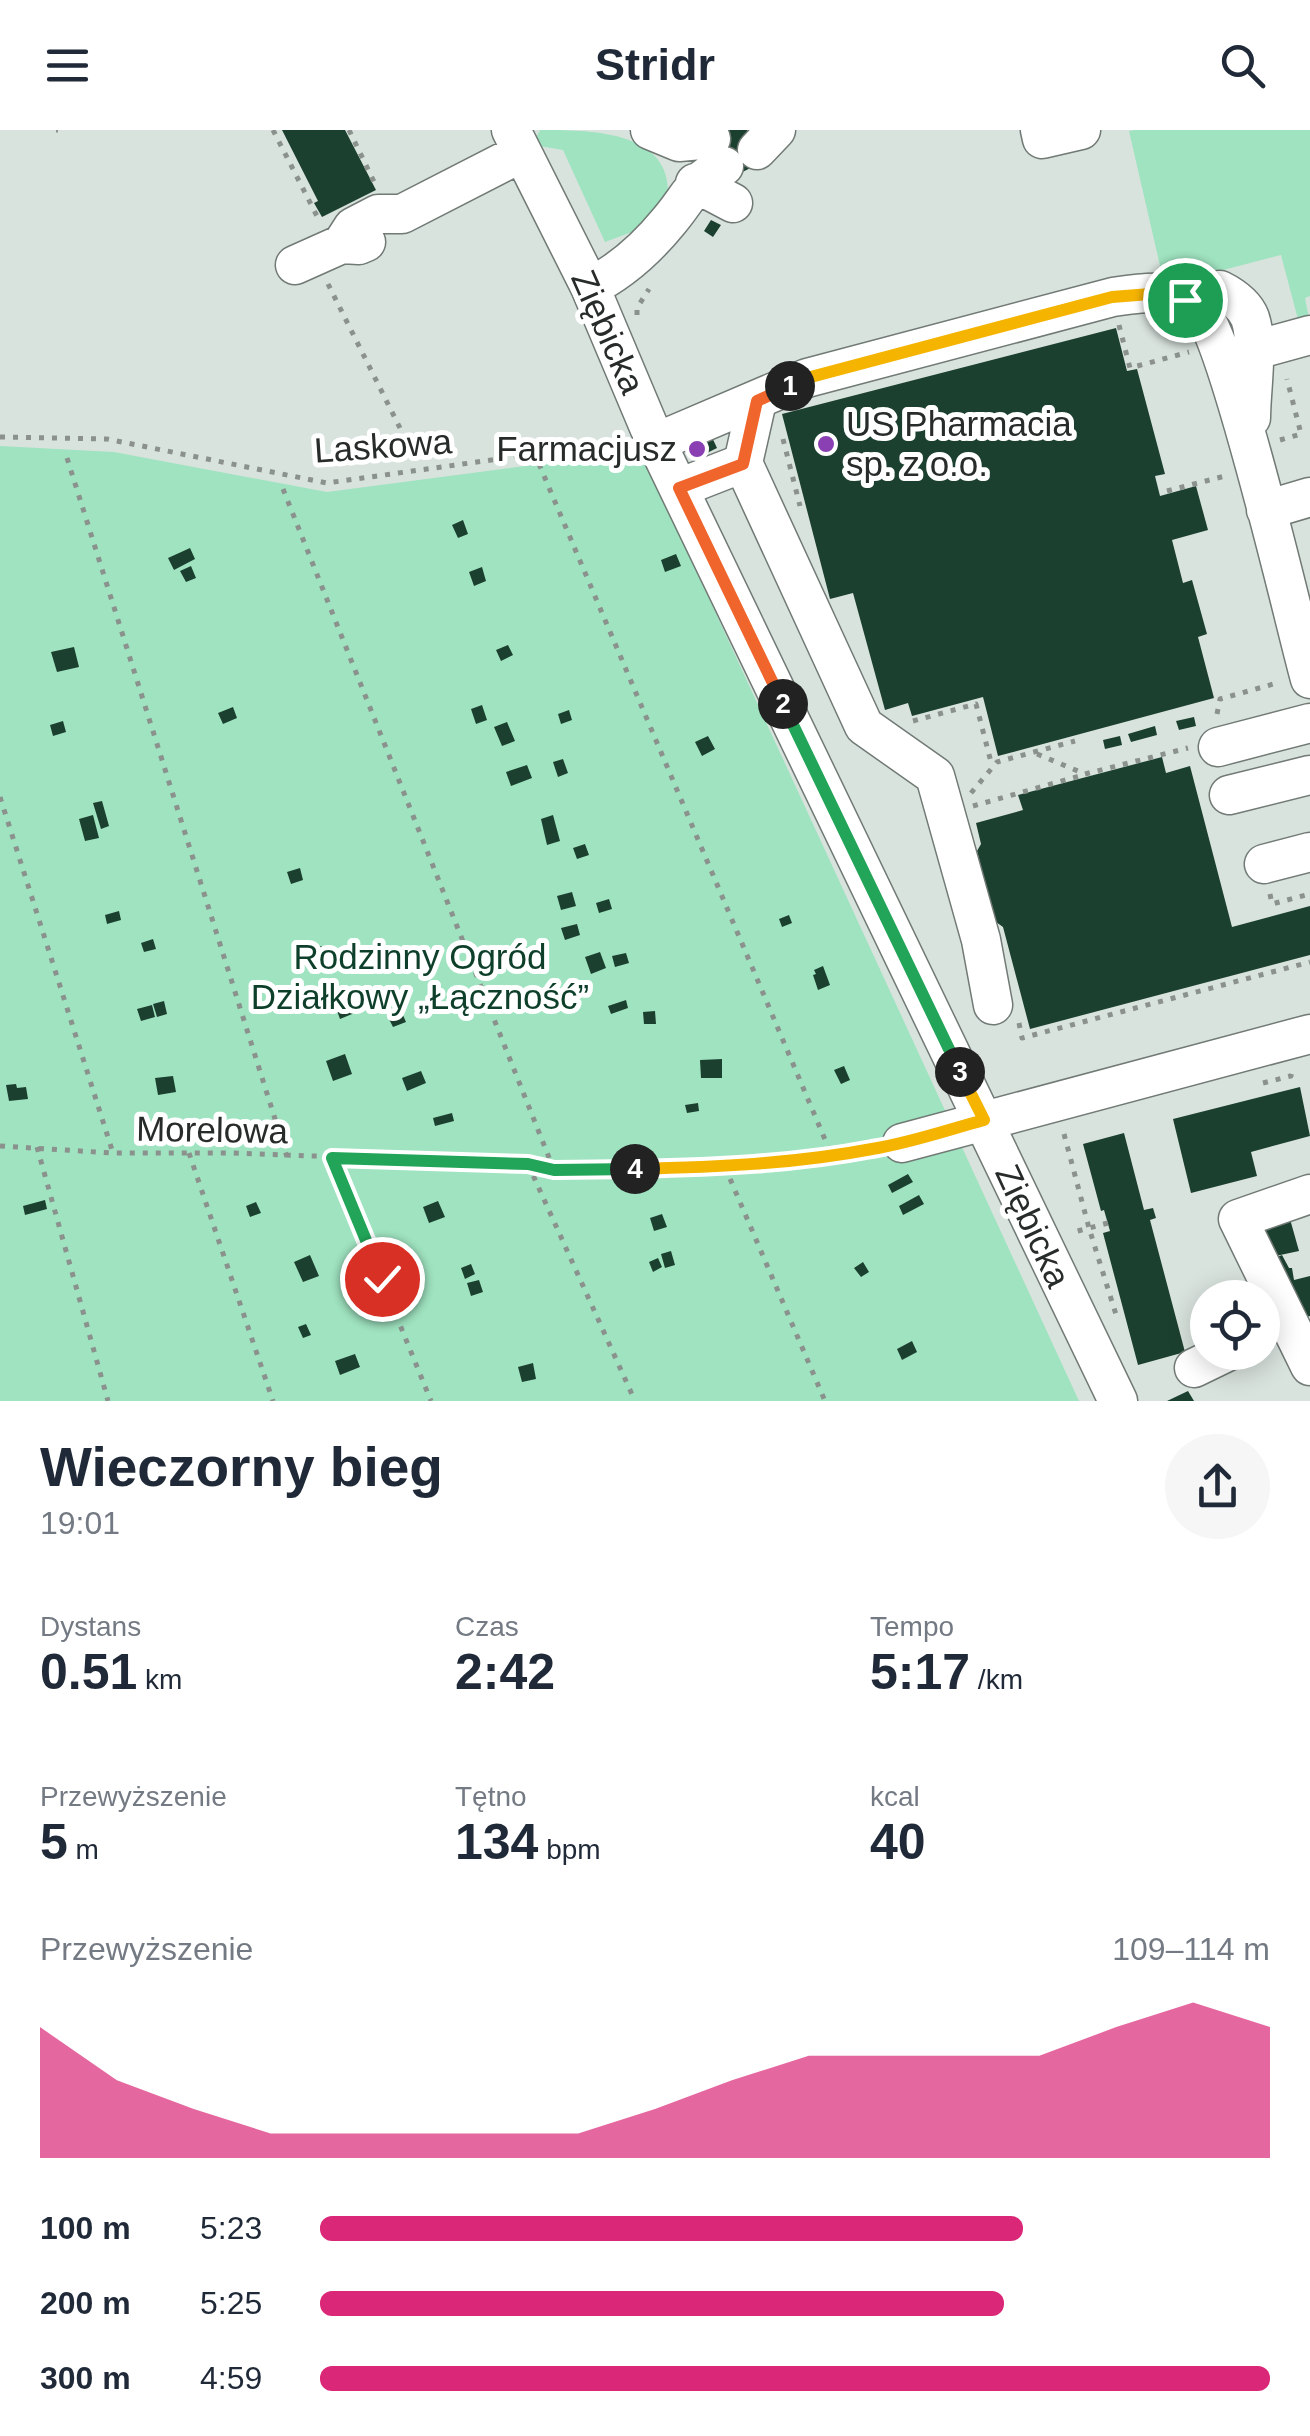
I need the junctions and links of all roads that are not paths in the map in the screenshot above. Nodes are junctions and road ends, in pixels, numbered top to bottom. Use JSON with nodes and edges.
{"nodes":[{"id":1,"x":1040,"y":130,"type":"edge"},
{"id":2,"x":1080,"y":130,"type":"edge"},
{"id":3,"x":516,"y":141,"type":"edge"},
{"id":4,"x":713,"y":149,"type":"edge"},
{"id":5,"x":733,"y":203,"type":"dead end"},
{"id":6,"x":321,"y":252,"type":"road end"},
{"id":7,"x":590,"y":287,"type":"junction"},
{"id":8,"x":1175,"y":296,"type":"junction"},
{"id":9,"x":1310,"y":334,"type":"edge"},
{"id":10,"x":1252,"y":351,"type":"junction"},
{"id":11,"x":757,"y":401,"type":"junction"},
{"id":12,"x":653,"y":434,"type":"junction"},
{"id":13,"x":1252,"y":459,"type":"junction"},
{"id":14,"x":743,"y":464,"type":"junction"},
{"id":15,"x":679,"y":488,"type":"junction"},
{"id":16,"x":1310,"y":497,"type":"edge"},
{"id":17,"x":1266,"y":510,"type":"junction"},
{"id":18,"x":1297,"y":576,"type":"edge"},
{"id":19,"x":1294,"y":681,"type":"edge"},
{"id":20,"x":1310,"y":723,"type":"edge"},
{"id":21,"x":1208,"y":742,"type":"road end"},
{"id":22,"x":1310,"y":775,"type":"edge"},
{"id":23,"x":1229,"y":794,"type":"dead end"},
{"id":24,"x":1310,"y":852,"type":"edge"},
{"id":25,"x":1264,"y":864,"type":"dead end"},
{"id":26,"x":1006,"y":1013,"type":"road end"},
{"id":27,"x":1302,"y":1048,"type":"edge"},
{"id":28,"x":984,"y":1120,"type":"junction"},
{"id":29,"x":902,"y":1143,"type":"road end"},
{"id":30,"x":1310,"y":1194,"type":"edge"},
{"id":31,"x":1310,"y":1366,"type":"edge"},
{"id":32,"x":1118,"y":1401,"type":"edge"}],
"edges":[{"from":1,"to":2,"type":"street"},
{"from":3,"to":6,"type":"street"},
{"from":3,"to":7,"type":"street","name":"Ziębicka"},
{"from":4,"to":5,"type":"street"},
{"from":4,"to":7,"type":"street"},
{"from":7,"to":12,"type":"street","name":"Ziębicka"},
{"from":8,"to":10,"type":"street"},
{"from":8,"to":11,"type":"street"},
{"from":8,"to":13,"type":"street"},
{"from":9,"to":10,"type":"street"},
{"from":10,"to":13,"type":"street"},
{"from":11,"to":12,"type":"street"},
{"from":11,"to":14,"type":"street"},
{"from":12,"to":15,"type":"street","name":"Ziębicka"},
{"from":13,"to":17,"type":"street"},
{"from":14,"to":15,"type":"street"},
{"from":14,"to":26,"type":"street"},
{"from":15,"to":28,"type":"street","name":"Ziębicka"},
{"from":16,"to":17,"type":"street"},
{"from":17,"to":18,"type":"street"},
{"from":18,"to":19,"type":"street"},
{"from":20,"to":21,"type":"street"},
{"from":22,"to":23,"type":"street"},
{"from":24,"to":25,"type":"street"},
{"from":27,"to":28,"type":"street"},
{"from":28,"to":29,"type":"street"},
{"from":28,"to":32,"type":"street","name":"Ziębicka"},
{"from":30,"to":31,"type":"street"}]}
